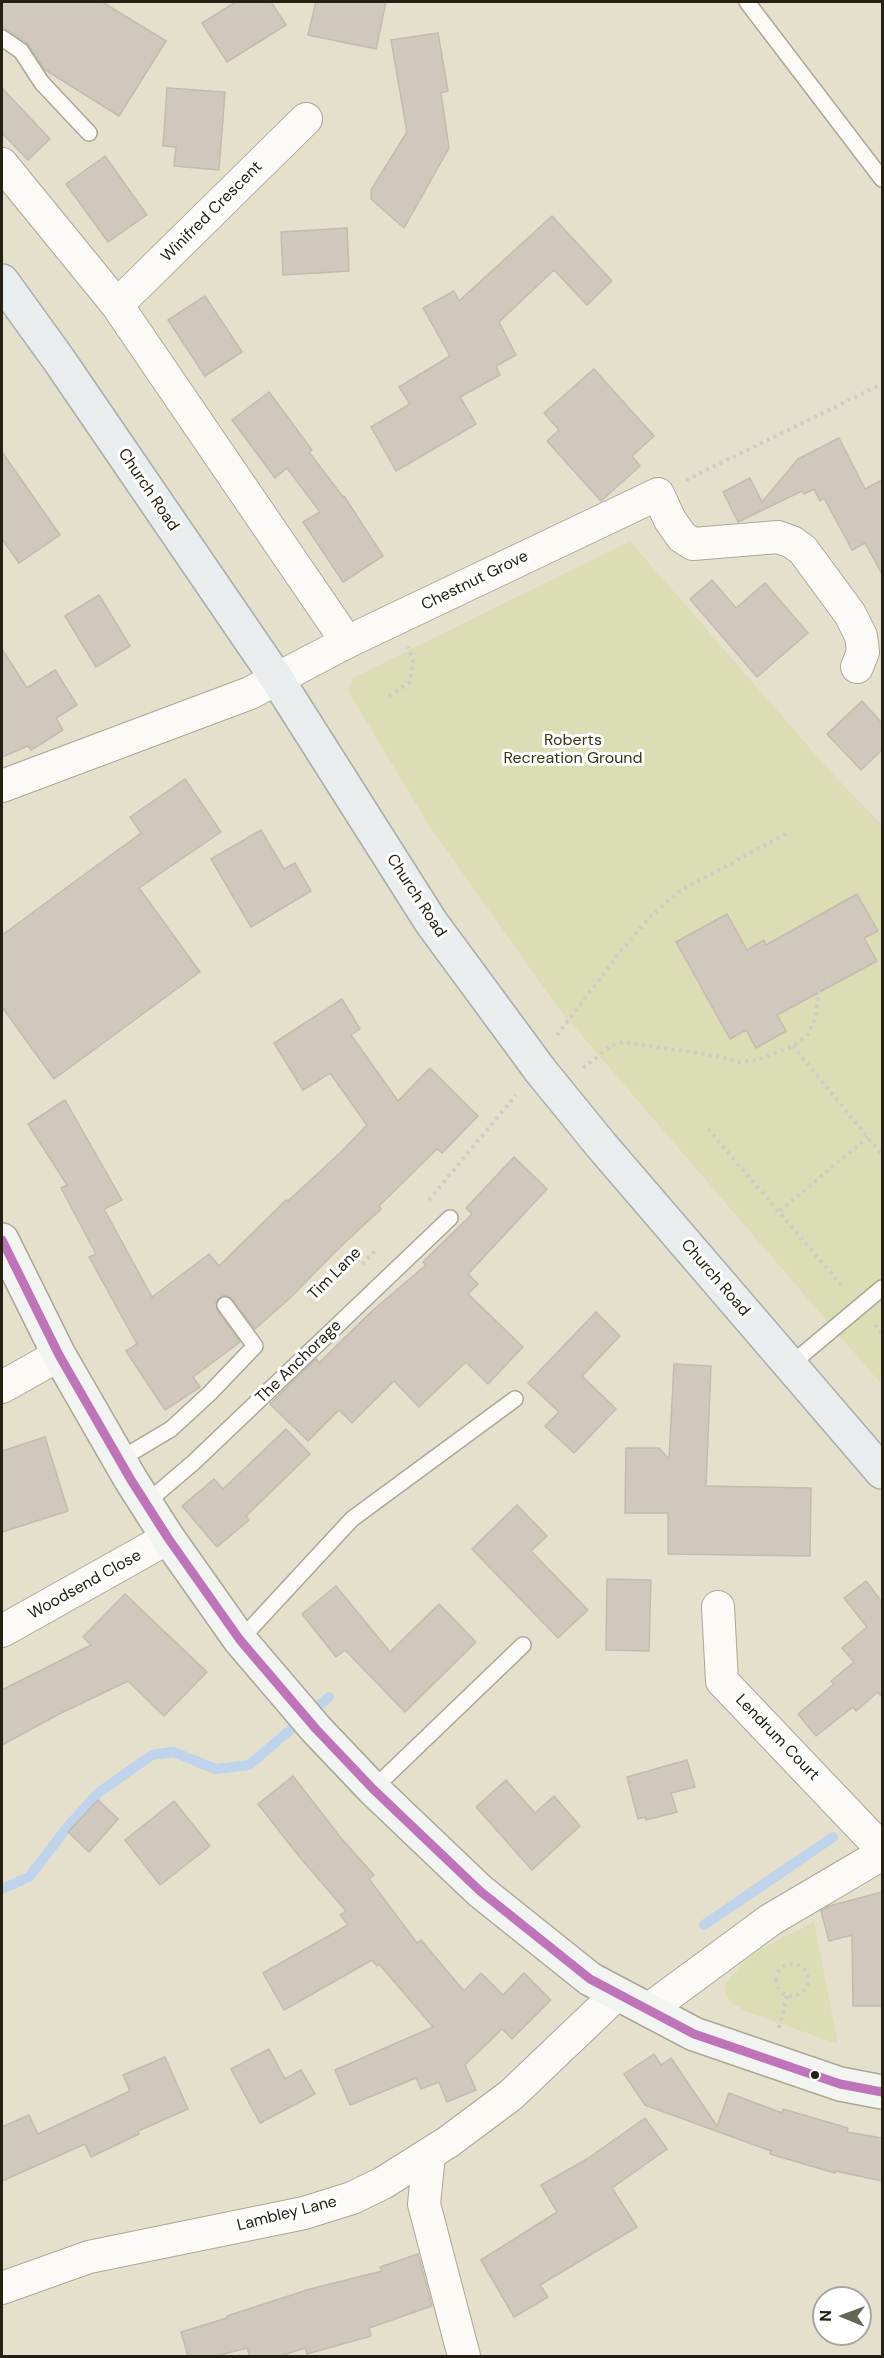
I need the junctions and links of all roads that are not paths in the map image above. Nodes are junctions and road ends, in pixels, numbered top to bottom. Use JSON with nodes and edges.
{"nodes":[{"id":1,"x":747,"y":2,"type":"edge"},
{"id":2,"x":2,"y":38,"type":"edge"},
{"id":3,"x":306,"y":119,"type":"dead end"},
{"id":4,"x":89,"y":133,"type":"dead end"},
{"id":5,"x":2,"y":164,"type":"edge"},
{"id":6,"x":882,"y":179,"type":"edge"},
{"id":7,"x":2,"y":281,"type":"edge"},
{"id":8,"x":117,"y":305,"type":"junction"},
{"id":9,"x":347,"y":642,"type":"junction"},
{"id":10,"x":857,"y":667,"type":"dead end"},
{"id":11,"x":277,"y":679,"type":"junction"},
{"id":12,"x":2,"y":786,"type":"edge"},
{"id":13,"x":450,"y":1218,"type":"dead end"},
{"id":14,"x":2,"y":1240,"type":"edge"},
{"id":15,"x":882,"y":1288,"type":"edge"},
{"id":16,"x":225,"y":1305,"type":"dead end"},
{"id":17,"x":59,"y":1355,"type":"junction"},
{"id":18,"x":790,"y":1365,"type":"junction"},
{"id":19,"x":2,"y":1387,"type":"edge"},
{"id":20,"x":515,"y":1399,"type":"dead end"},
{"id":21,"x":119,"y":1460,"type":"junction"},
{"id":22,"x":882,"y":1472,"type":"edge"},
{"id":23,"x":146,"y":1503,"type":"junction"},
{"id":24,"x":168,"y":1538,"type":"junction"},
{"id":25,"x":718,"y":1607,"type":"dead end"},
{"id":26,"x":2,"y":1631,"type":"edge"},
{"id":27,"x":240,"y":1640,"type":"junction"},
{"id":28,"x":523,"y":1645,"type":"dead end"},
{"id":29,"x":373,"y":1789,"type":"junction"},
{"id":30,"x":882,"y":1850,"type":"edge"},
{"id":31,"x":882,"y":1854,"type":"edge"},
{"id":32,"x":603,"y":1987,"type":"junction"},
{"id":33,"x":648,"y":2010,"type":"junction"},
{"id":34,"x":882,"y":2092,"type":"edge"},
{"id":35,"x":429,"y":2155,"type":"junction"},
{"id":36,"x":2,"y":2288,"type":"edge"},
{"id":37,"x":464,"y":2356,"type":"edge"}],
"edges":[{"from":1,"to":6,"type":"lane"},
{"from":2,"to":4,"type":"lane"},
{"from":3,"to":8,"type":"street","name":"Winifred Crescent"},
{"from":5,"to":8,"type":"street"},
{"from":7,"to":11,"type":"main road","name":"Church Road"},
{"from":8,"to":9,"type":"street"},
{"from":9,"to":10,"type":"street","name":"Chestnut Grove"},
{"from":9,"to":11,"type":"street","name":"Chestnut Grove"},
{"from":11,"to":12,"type":"street","name":"Chestnut Grove"},
{"from":11,"to":18,"type":"main road","name":"Church Road"},
{"from":13,"to":23,"type":"lane","name":"The Anchorage"},
{"from":14,"to":17,"type":"street"},
{"from":15,"to":18,"type":"lane"},
{"from":16,"to":21,"type":"lane"},
{"from":17,"to":19,"type":"street"},
{"from":17,"to":21,"type":"street"},
{"from":18,"to":22,"type":"main road","name":"Church Road"},
{"from":20,"to":27,"type":"lane"},
{"from":21,"to":23,"type":"street"},
{"from":23,"to":24,"type":"street"},
{"from":24,"to":26,"type":"street","name":"Woodsend Close"},
{"from":24,"to":27,"type":"street"},
{"from":25,"to":30,"type":"street","name":"Lendrum Court"},
{"from":27,"to":29,"type":"street"},
{"from":28,"to":29,"type":"lane"},
{"from":29,"to":32,"type":"street"},
{"from":31,"to":33,"type":"street"},
{"from":32,"to":33,"type":"street"},
{"from":32,"to":35,"type":"street","name":"Lambley Lane"},
{"from":33,"to":34,"type":"street"},
{"from":35,"to":36,"type":"street","name":"Lambley Lane"},
{"from":35,"to":37,"type":"street"}]}
